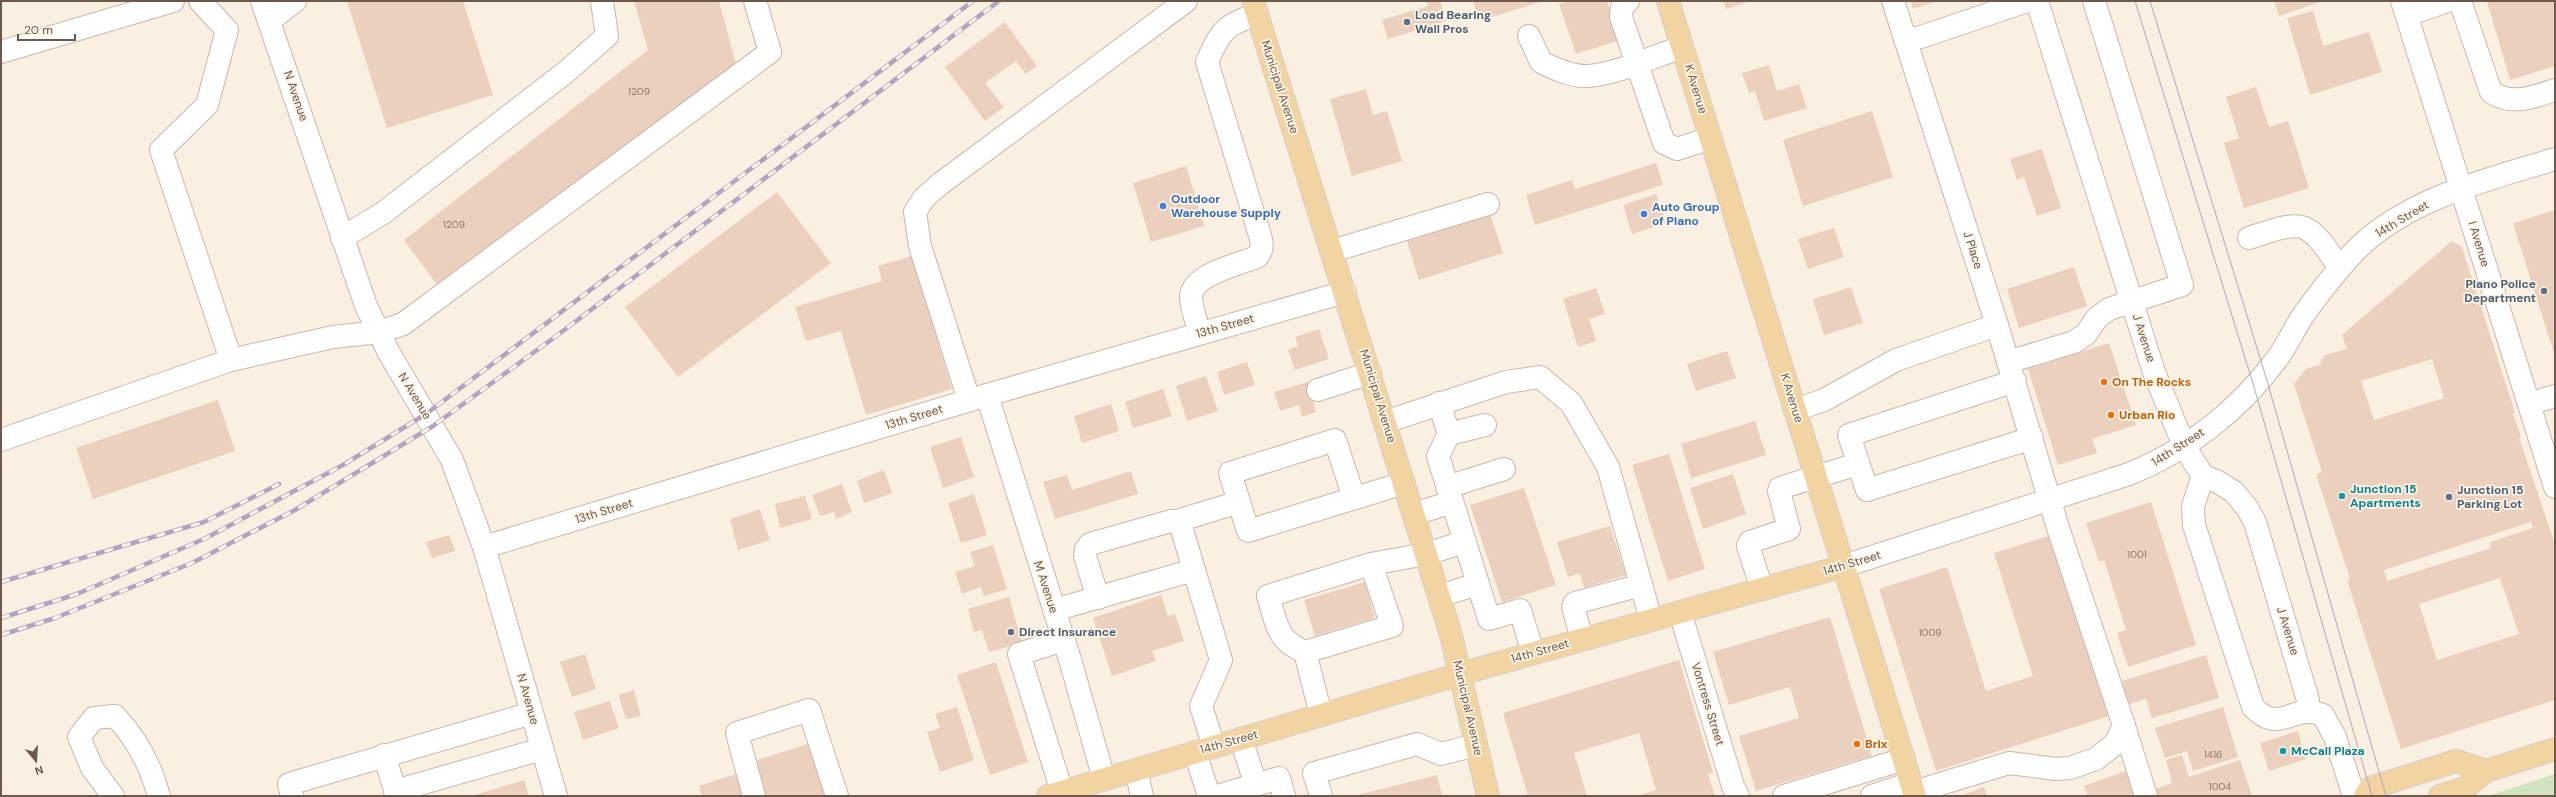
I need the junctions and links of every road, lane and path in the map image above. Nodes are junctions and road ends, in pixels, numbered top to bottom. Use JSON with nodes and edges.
{"nodes":[{"id":1,"x":173,"y":1,"type":"edge"},
{"id":2,"x":262,"y":1,"type":"edge"},
{"id":3,"x":295,"y":1,"type":"edge"},
{"id":4,"x":602,"y":1,"type":"edge"},
{"id":5,"x":755,"y":1,"type":"edge"},
{"id":6,"x":1186,"y":1,"type":"edge"},
{"id":7,"x":1628,"y":1,"type":"edge"},
{"id":8,"x":1668,"y":1,"type":"edge"},
{"id":9,"x":1893,"y":1,"type":"edge"},
{"id":10,"x":2027,"y":1,"type":"edge"},
{"id":11,"x":2037,"y":1,"type":"edge"},
{"id":12,"x":2094,"y":1,"type":"edge"},
{"id":13,"x":2447,"y":1,"type":"edge"},
{"id":14,"x":2460,"y":1,"type":"edge"},
{"id":15,"x":208,"y":3,"type":"edge"},
{"id":16,"x":1255,"y":8,"type":"edge"},
{"id":17,"x":2404,"y":8,"type":"edge"},
{"id":18,"x":269,"y":21,"type":"junction"},
{"id":19,"x":1529,"y":36,"type":"dead end"},
{"id":20,"x":1905,"y":40,"type":"junction"},
{"id":21,"x":1682,"y":47,"type":"junction"},
{"id":22,"x":1,"y":52,"type":"edge"},
{"id":23,"x":1637,"y":62,"type":"junction"},
{"id":24,"x":2555,"y":90,"type":"edge"},
{"id":25,"x":1711,"y":138,"type":"junction"},
{"id":26,"x":2555,"y":159,"type":"edge"},
{"id":27,"x":2462,"y":189,"type":"junction"},
{"id":28,"x":1488,"y":204,"type":"dead end"},
{"id":29,"x":342,"y":238,"type":"junction"},
{"id":30,"x":2249,"y":238,"type":"dead end"},
{"id":31,"x":1332,"y":251,"type":"junction"},
{"id":32,"x":2340,"y":268,"type":"junction"},
{"id":33,"x":1345,"y":292,"type":"junction"},
{"id":34,"x":2132,"y":301,"type":"junction"},
{"id":35,"x":1997,"y":325,"type":"junction"},
{"id":36,"x":379,"y":332,"type":"junction"},
{"id":37,"x":1200,"y":333,"type":"junction"},
{"id":38,"x":231,"y":360,"type":"junction"},
{"id":39,"x":2011,"y":371,"type":"junction"},
{"id":40,"x":1370,"y":373,"type":"junction"},
{"id":41,"x":1318,"y":390,"type":"dead end"},
{"id":42,"x":2555,"y":396,"type":"edge"},
{"id":43,"x":978,"y":398,"type":"junction"},
{"id":44,"x":1439,"y":403,"type":"junction"},
{"id":45,"x":2529,"y":404,"type":"junction"},
{"id":46,"x":1795,"y":410,"type":"junction"},
{"id":47,"x":1385,"y":422,"type":"junction"},
{"id":48,"x":1485,"y":425,"type":"dead end"},
{"id":49,"x":1449,"y":434,"type":"junction"},
{"id":50,"x":2032,"y":438,"type":"junction"},
{"id":51,"x":1,"y":440,"type":"edge"},
{"id":52,"x":2184,"y":446,"type":"junction"},
{"id":53,"x":1858,"y":464,"type":"junction"},
{"id":54,"x":1504,"y":469,"type":"dead end"},
{"id":55,"x":2203,"y":476,"type":"junction"},
{"id":56,"x":1816,"y":477,"type":"junction"},
{"id":57,"x":1404,"y":483,"type":"junction"},
{"id":58,"x":2555,"y":487,"type":"edge"},
{"id":59,"x":1450,"y":495,"type":"junction"},
{"id":60,"x":1354,"y":498,"type":"junction"},
{"id":61,"x":2050,"y":499,"type":"junction"},
{"id":62,"x":1239,"y":502,"type":"junction"},
{"id":63,"x":1414,"y":514,"type":"junction"},
{"id":64,"x":1177,"y":521,"type":"junction"},
{"id":65,"x":1464,"y":542,"type":"junction"},
{"id":66,"x":484,"y":547,"type":"junction"},
{"id":67,"x":1426,"y":554,"type":"junction"},
{"id":68,"x":1371,"y":564,"type":"junction"},
{"id":69,"x":1844,"y":566,"type":"junction"},
{"id":70,"x":1194,"y":570,"type":"junction"},
{"id":71,"x":1478,"y":584,"type":"junction"},
{"id":72,"x":1641,"y":585,"type":"junction"},
{"id":73,"x":1762,"y":589,"type":"junction"},
{"id":74,"x":1439,"y":596,"type":"junction"},
{"id":75,"x":1098,"y":598,"type":"junction"},
{"id":76,"x":1054,"y":610,"type":"junction"},
{"id":77,"x":1680,"y":612,"type":"junction"},
{"id":78,"x":1651,"y":620,"type":"junction"},
{"id":79,"x":1582,"y":639,"type":"junction"},
{"id":80,"x":1063,"y":640,"type":"junction"},
{"id":81,"x":1305,"y":652,"type":"junction"},
{"id":82,"x":1533,"y":653,"type":"junction"},
{"id":83,"x":1460,"y":674,"type":"junction"},
{"id":84,"x":2308,"y":710,"type":"junction"},
{"id":85,"x":532,"y":713,"type":"junction"},
{"id":86,"x":1321,"y":715,"type":"junction"},
{"id":87,"x":2124,"y":726,"type":"junction"},
{"id":88,"x":1241,"y":739,"type":"junction"},
{"id":89,"x":1476,"y":745,"type":"junction"},
{"id":90,"x":542,"y":749,"type":"junction"},
{"id":91,"x":1205,"y":749,"type":"junction"},
{"id":92,"x":2555,"y":749,"type":"edge"},
{"id":93,"x":384,"y":755,"type":"junction"},
{"id":94,"x":1904,"y":760,"type":"junction"},
{"id":95,"x":1136,"y":770,"type":"junction"},
{"id":96,"x":2486,"y":771,"type":"junction"},
{"id":97,"x":1104,"y":779,"type":"junction"},
{"id":98,"x":1256,"y":785,"type":"junction"},
{"id":99,"x":1913,"y":791,"type":"edge"},
{"id":100,"x":396,"y":794,"type":"edge"},
{"id":101,"x":1055,"y":794,"type":"edge"},
{"id":102,"x":113,"y":796,"type":"edge"},
{"id":103,"x":159,"y":796,"type":"edge"},
{"id":104,"x":292,"y":796,"type":"edge"},
{"id":105,"x":556,"y":796,"type":"edge"},
{"id":106,"x":754,"y":796,"type":"edge"},
{"id":107,"x":837,"y":796,"type":"edge"},
{"id":108,"x":1142,"y":796,"type":"edge"},
{"id":109,"x":1209,"y":796,"type":"edge"},
{"id":110,"x":1217,"y":796,"type":"edge"},
{"id":111,"x":1284,"y":796,"type":"edge"},
{"id":112,"x":1321,"y":796,"type":"edge"},
{"id":113,"x":1488,"y":796,"type":"edge"},
{"id":114,"x":1738,"y":796,"type":"edge"},
{"id":115,"x":1784,"y":796,"type":"edge"},
{"id":116,"x":1872,"y":796,"type":"edge"},
{"id":117,"x":2146,"y":796,"type":"edge"},
{"id":118,"x":2354,"y":796,"type":"edge"},
{"id":119,"x":2365,"y":796,"type":"edge"},
{"id":120,"x":2440,"y":796,"type":"edge"}],
"edges":[{"from":1,"to":22,"type":"street"},
{"from":2,"to":18,"type":"street","name":"N Avenue"},
{"from":3,"to":18,"type":"street"},
{"from":4,"to":29,"type":"street"},
{"from":5,"to":36,"type":"street"},
{"from":6,"to":43,"type":"street","name":"M Avenue"},
{"from":7,"to":23,"type":"street"},
{"from":8,"to":21,"type":"main road","name":"K Avenue"},
{"from":9,"to":20,"type":"street","name":"J Place"},
{"from":10,"to":20,"type":"street"},
{"from":11,"to":34,"type":"street","name":"J Avenue"},
{"from":12,"to":34,"type":"street"},
{"from":13,"to":17,"type":"street"},
{"from":14,"to":24,"type":"street"},
{"from":15,"to":38,"type":"street"},
{"from":16,"to":31,"type":"main road","name":"Municipal Avenue"},
{"from":16,"to":37,"type":"street"},
{"from":17,"to":27,"type":"street","name":"I Avenue"},
{"from":18,"to":29,"type":"street","name":"N Avenue"},
{"from":19,"to":23,"type":"street"},
{"from":20,"to":35,"type":"street","name":"J Place"},
{"from":21,"to":23,"type":"street"},
{"from":21,"to":25,"type":"main road","name":"K Avenue"},
{"from":23,"to":25,"type":"street"},
{"from":25,"to":46,"type":"main road","name":"K Avenue"},
{"from":26,"to":27,"type":"street","name":"14th Street"},
{"from":27,"to":32,"type":"street","name":"14th Street"},
{"from":27,"to":45,"type":"street","name":"I Avenue"},
{"from":28,"to":31,"type":"street"},
{"from":29,"to":36,"type":"street","name":"N Avenue"},
{"from":30,"to":32,"type":"street"},
{"from":31,"to":33,"type":"main road","name":"Municipal Avenue"},
{"from":32,"to":52,"type":"street","name":"14th Street"},
{"from":33,"to":37,"type":"street","name":"13th Street"},
{"from":33,"to":40,"type":"main road","name":"Municipal Avenue"},
{"from":34,"to":39,"type":"street"},
{"from":34,"to":52,"type":"street","name":"J Avenue"},
{"from":35,"to":39,"type":"street","name":"J Place"},
{"from":35,"to":46,"type":"street"},
{"from":36,"to":38,"type":"street"},
{"from":36,"to":66,"type":"street","name":"N Avenue"},
{"from":37,"to":43,"type":"street","name":"13th Street"},
{"from":38,"to":51,"type":"street"},
{"from":39,"to":50,"type":"street","name":"J Place"},
{"from":39,"to":53,"type":"street"},
{"from":40,"to":41,"type":"street"},
{"from":40,"to":47,"type":"main road","name":"Municipal Avenue"},
{"from":42,"to":45,"type":"street"},
{"from":43,"to":66,"type":"street","name":"13th Street"},
{"from":43,"to":76,"type":"street","name":"M Avenue"},
{"from":44,"to":47,"type":"street"},
{"from":44,"to":49,"type":"street"},
{"from":44,"to":72,"type":"street"},
{"from":45,"to":58,"type":"street","name":"I Avenue"},
{"from":46,"to":56,"type":"main road","name":"K Avenue"},
{"from":47,"to":57,"type":"main road","name":"Municipal Avenue"},
{"from":48,"to":49,"type":"street"},
{"from":49,"to":59,"type":"street"},
{"from":50,"to":53,"type":"street"},
{"from":50,"to":61,"type":"street","name":"J Place"},
{"from":52,"to":55,"type":"street","name":"J Avenue"},
{"from":52,"to":61,"type":"street","name":"14th Street"},
{"from":53,"to":56,"type":"street"},
{"from":54,"to":59,"type":"street"},
{"from":55,"to":84,"type":"street","name":"J Avenue"},
{"from":55,"to":84,"type":"street"},
{"from":56,"to":69,"type":"main road","name":"K Avenue"},
{"from":56,"to":73,"type":"street"},
{"from":57,"to":60,"type":"street"},
{"from":57,"to":63,"type":"main road","name":"Municipal Avenue"},
{"from":59,"to":63,"type":"street"},
{"from":59,"to":65,"type":"street"},
{"from":60,"to":62,"type":"street"},
{"from":60,"to":62,"type":"street"},
{"from":61,"to":69,"type":"street","name":"14th Street"},
{"from":61,"to":87,"type":"street","name":"J Place"},
{"from":62,"to":64,"type":"street"},
{"from":63,"to":67,"type":"main road","name":"Municipal Avenue"},
{"from":64,"to":70,"type":"street"},
{"from":64,"to":75,"type":"street"},
{"from":65,"to":67,"type":"street"},
{"from":65,"to":71,"type":"street"},
{"from":66,"to":85,"type":"street","name":"N Avenue"},
{"from":67,"to":68,"type":"street"},
{"from":67,"to":74,"type":"main road","name":"Municipal Avenue"},
{"from":68,"to":81,"type":"street"},
{"from":68,"to":81,"type":"street"},
{"from":69,"to":73,"type":"main road","name":"14th Street"},
{"from":69,"to":94,"type":"main road","name":"K Avenue"},
{"from":70,"to":75,"type":"street"},
{"from":70,"to":91,"type":"street"},
{"from":71,"to":74,"type":"street"},
{"from":71,"to":82,"type":"street"},
{"from":72,"to":78,"type":"street"},
{"from":72,"to":79,"type":"street"},
{"from":73,"to":77,"type":"main road","name":"14th Street"},
{"from":74,"to":83,"type":"main road","name":"Municipal Avenue"},
{"from":75,"to":76,"type":"street"},
{"from":76,"to":80,"type":"street","name":"M Avenue"},
{"from":77,"to":78,"type":"main road","name":"14th Street"},
{"from":77,"to":114,"type":"street","name":"Vontress Street"},
{"from":78,"to":79,"type":"main road","name":"14th Street"},
{"from":79,"to":82,"type":"main road","name":"14th Street"},
{"from":80,"to":97,"type":"street","name":"M Avenue"},
{"from":80,"to":101,"type":"street"},
{"from":81,"to":86,"type":"street"},
{"from":82,"to":83,"type":"main road","name":"14th Street"},
{"from":83,"to":86,"type":"main road","name":"14th Street"},
{"from":83,"to":89,"type":"main road","name":"Municipal Avenue"},
{"from":84,"to":118,"type":"street"},
{"from":85,"to":90,"type":"street","name":"N Avenue"},
{"from":85,"to":93,"type":"street"},
{"from":86,"to":88,"type":"main road","name":"14th Street"},
{"from":87,"to":99,"type":"street"},
{"from":87,"to":117,"type":"street","name":"J Place"},
{"from":88,"to":91,"type":"main road","name":"14th Street"},
{"from":88,"to":98,"type":"street"},
{"from":89,"to":112,"type":"street"},
{"from":89,"to":113,"type":"main road","name":"Municipal Avenue"},
{"from":90,"to":100,"type":"street"},
{"from":90,"to":105,"type":"street","name":"N Avenue"},
{"from":91,"to":95,"type":"main road","name":"14th Street"},
{"from":91,"to":109,"type":"street"},
{"from":92,"to":96,"type":"main road"},
{"from":93,"to":100,"type":"street"},
{"from":93,"to":104,"type":"street"},
{"from":94,"to":99,"type":"main road","name":"K Avenue"},
{"from":94,"to":115,"type":"street"},
{"from":95,"to":97,"type":"main road","name":"14th Street"},
{"from":95,"to":108,"type":"street"},
{"from":96,"to":119,"type":"main road"},
{"from":96,"to":120,"type":"main road"},
{"from":97,"to":101,"type":"main road","name":"14th Street"},
{"from":98,"to":110,"type":"street"},
{"from":98,"to":111,"type":"street"},
{"from":99,"to":116,"type":"street"},
{"from":102,"to":103,"type":"street"},
{"from":106,"to":107,"type":"street"}]}
